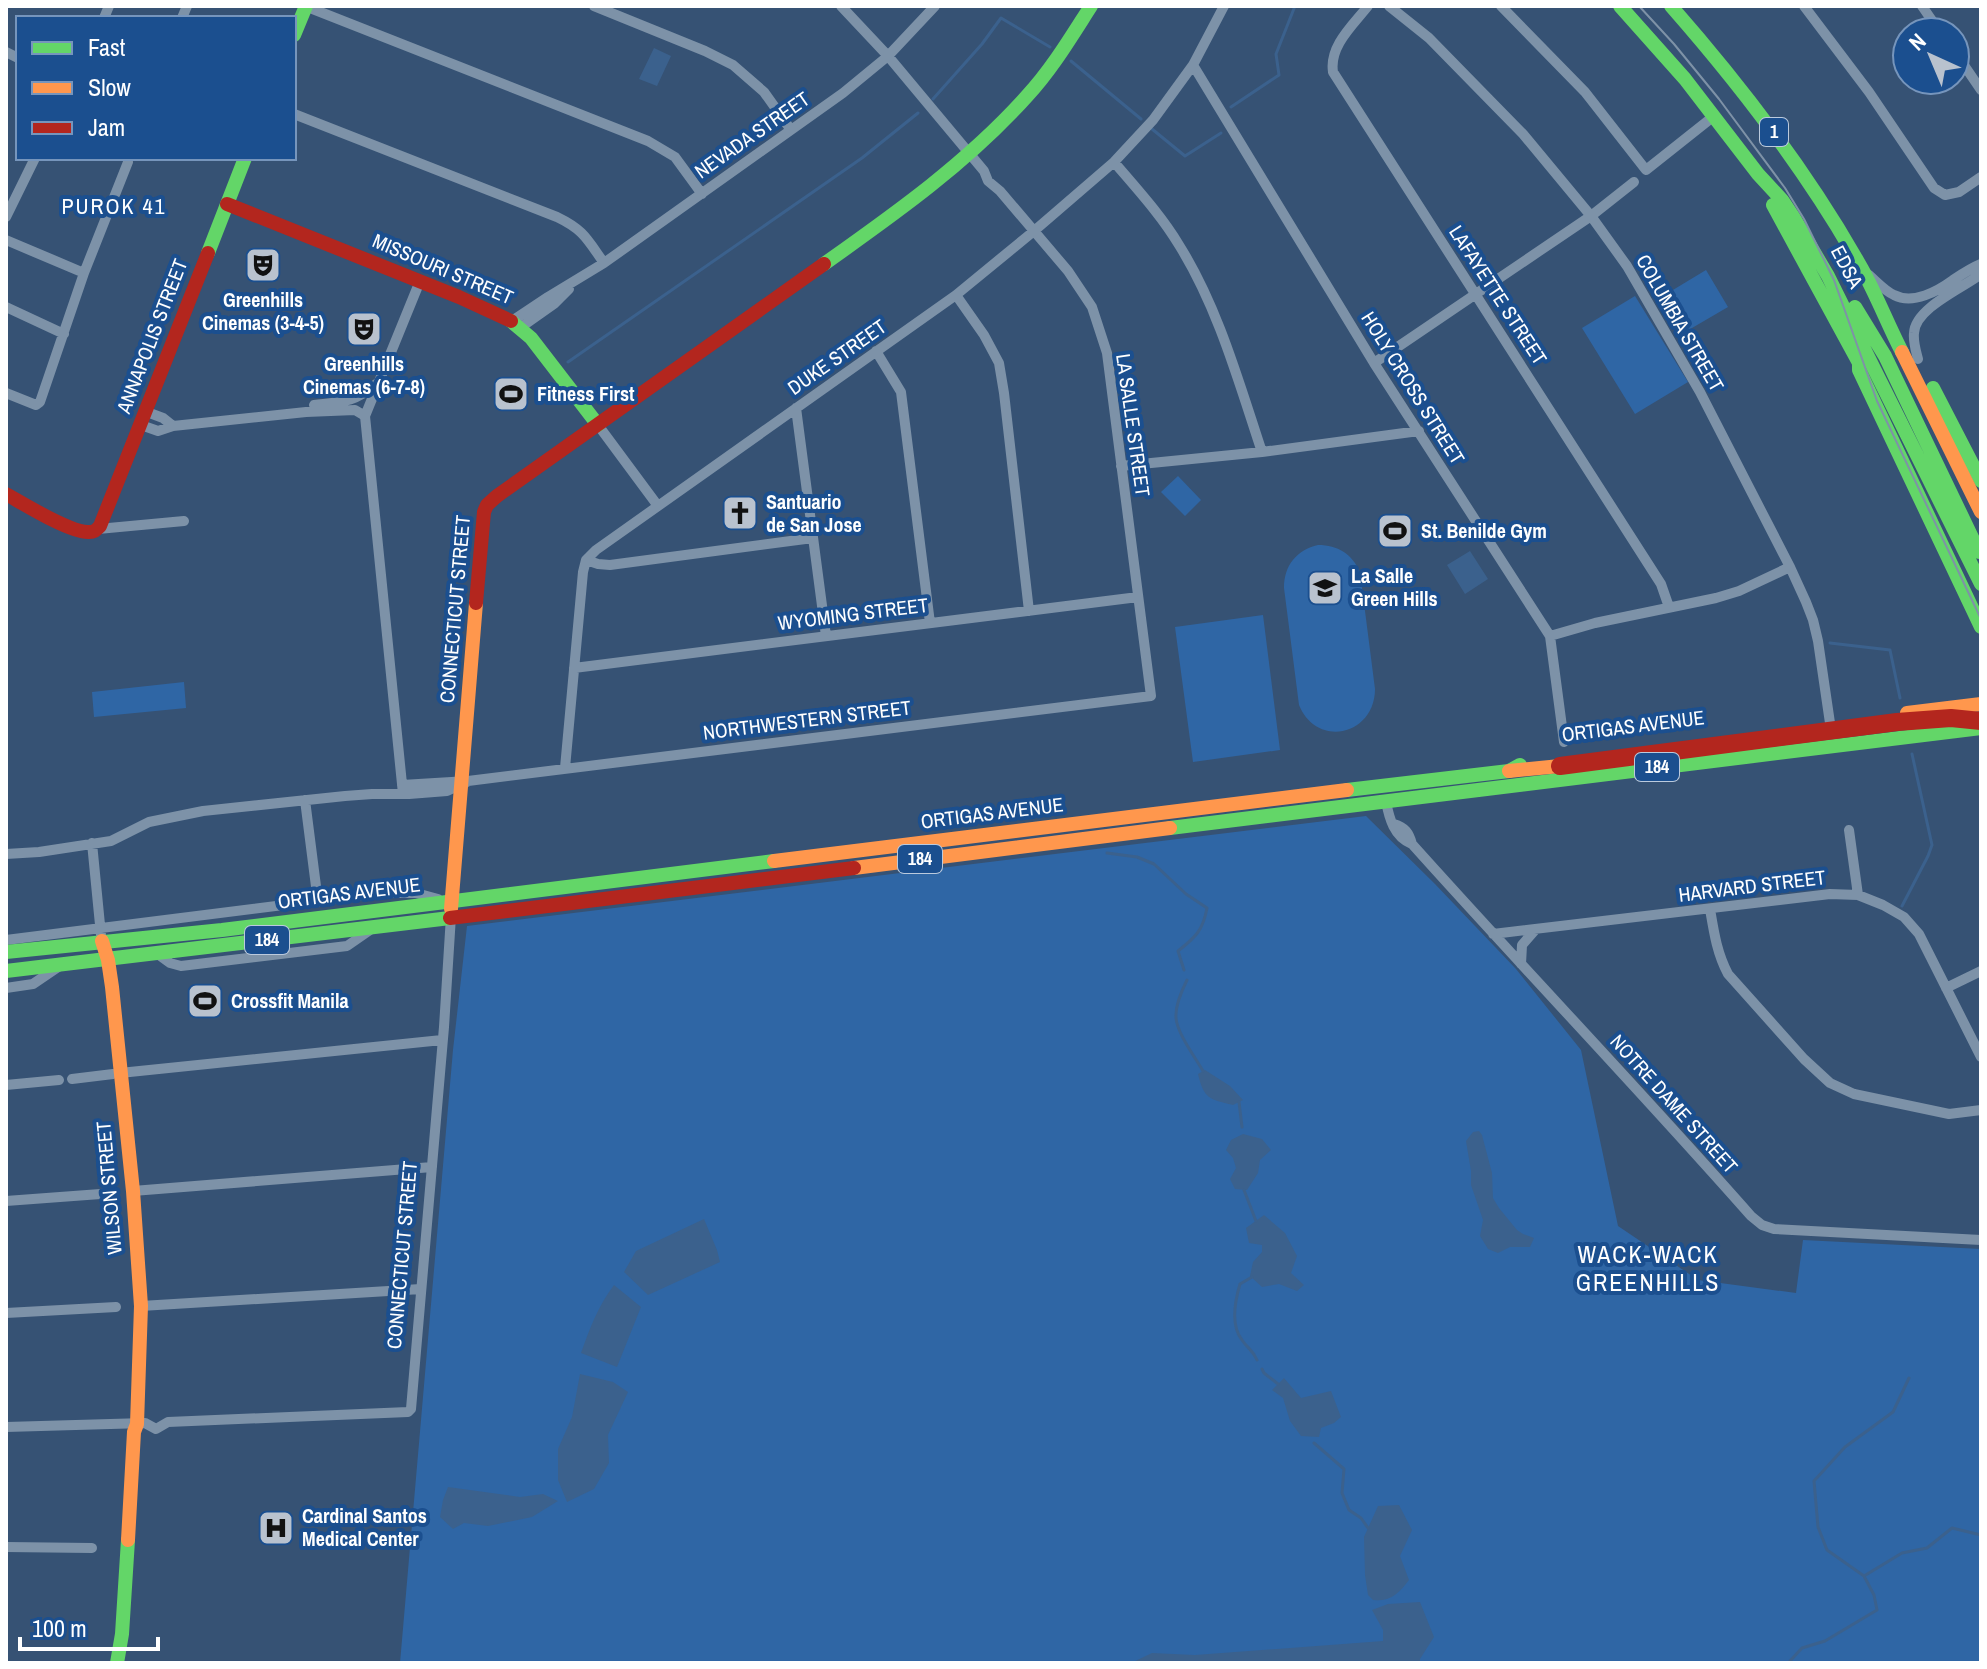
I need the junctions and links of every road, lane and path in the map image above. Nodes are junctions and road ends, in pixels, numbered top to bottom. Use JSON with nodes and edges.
{"nodes":[{"id":1,"x":306,"y":6,"type":"edge"},
{"id":2,"x":594,"y":6,"type":"edge"},
{"id":3,"x":841,"y":6,"type":"edge"},
{"id":4,"x":935,"y":6,"type":"edge"},
{"id":5,"x":1091,"y":6,"type":"edge"},
{"id":6,"x":1224,"y":6,"type":"edge"},
{"id":7,"x":1368,"y":6,"type":"edge"},
{"id":8,"x":1389,"y":6,"type":"edge"},
{"id":9,"x":1501,"y":6,"type":"edge"},
{"id":10,"x":1620,"y":6,"type":"edge"},
{"id":11,"x":1671,"y":6,"type":"edge"},
{"id":12,"x":1804,"y":6,"type":"edge"},
{"id":13,"x":296,"y":30,"type":"edge"},
{"id":14,"x":888,"y":56,"type":"junction"},
{"id":15,"x":1193,"y":65,"type":"junction"},
{"id":16,"x":296,"y":115,"type":"edge"},
{"id":17,"x":1714,"y":116,"type":"junction"},
{"id":18,"x":791,"y":130,"type":"junction"},
{"id":19,"x":970,"y":154,"type":"junction"},
{"id":20,"x":34,"y":160,"type":"edge"},
{"id":21,"x":244,"y":160,"type":"edge"},
{"id":22,"x":128,"y":162,"type":"dead end"},
{"id":23,"x":1114,"y":162,"type":"junction"},
{"id":24,"x":1758,"y":174,"type":"junction"},
{"id":25,"x":1981,"y":177,"type":"edge"},
{"id":26,"x":1634,"y":182,"type":"dead end"},
{"id":27,"x":702,"y":194,"type":"junction"},
{"id":28,"x":227,"y":204,"type":"junction"},
{"id":29,"x":1591,"y":216,"type":"junction"},
{"id":30,"x":6,"y":217,"type":"edge"},
{"id":31,"x":1034,"y":231,"type":"junction"},
{"id":32,"x":6,"y":240,"type":"edge"},
{"id":33,"x":604,"y":263,"type":"junction"},
{"id":34,"x":1981,"y":264,"type":"edge"},
{"id":35,"x":1862,"y":269,"type":"junction"},
{"id":36,"x":84,"y":273,"type":"junction"},
{"id":37,"x":1981,"y":274,"type":"edge"},
{"id":38,"x":420,"y":281,"type":"junction"},
{"id":39,"x":1476,"y":294,"type":"junction"},
{"id":40,"x":956,"y":295,"type":"junction"},
{"id":41,"x":6,"y":307,"type":"edge"},
{"id":42,"x":516,"y":325,"type":"junction"},
{"id":43,"x":64,"y":334,"type":"junction"},
{"id":44,"x":876,"y":351,"type":"junction"},
{"id":45,"x":1918,"y":359,"type":"junction"},
{"id":46,"x":1872,"y":360,"type":"junction"},
{"id":47,"x":1374,"y":363,"type":"junction"},
{"id":48,"x":380,"y":380,"type":"junction"},
{"id":49,"x":6,"y":393,"type":"edge"},
{"id":50,"x":311,"y":405,"type":"dead end"},
{"id":51,"x":796,"y":408,"type":"junction"},
{"id":52,"x":365,"y":416,"type":"junction"},
{"id":53,"x":144,"y":418,"type":"junction"},
{"id":54,"x":598,"y":425,"type":"junction"},
{"id":55,"x":1419,"y":431,"type":"junction"},
{"id":56,"x":1898,"y":442,"type":"junction"},
{"id":57,"x":1262,"y":452,"type":"junction"},
{"id":58,"x":1121,"y":466,"type":"junction"},
{"id":59,"x":1981,"y":481,"type":"edge"},
{"id":60,"x":6,"y":494,"type":"edge"},
{"id":61,"x":658,"y":506,"type":"junction"},
{"id":62,"x":1981,"y":512,"type":"edge"},
{"id":63,"x":184,"y":521,"type":"dead end"},
{"id":64,"x":101,"y":523,"type":"junction"},
{"id":65,"x":813,"y":538,"type":"junction"},
{"id":66,"x":1981,"y":557,"type":"edge"},
{"id":67,"x":586,"y":560,"type":"junction"},
{"id":68,"x":1790,"y":567,"type":"junction"},
{"id":69,"x":1981,"y":584,"type":"edge"},
{"id":70,"x":1138,"y":597,"type":"junction"},
{"id":71,"x":1981,"y":600,"type":"edge"},
{"id":72,"x":1669,"y":607,"type":"junction"},
{"id":73,"x":1029,"y":611,"type":"junction"},
{"id":74,"x":930,"y":623,"type":"junction"},
{"id":75,"x":1981,"y":627,"type":"edge"},
{"id":76,"x":826,"y":636,"type":"junction"},
{"id":77,"x":1550,"y":636,"type":"junction"},
{"id":78,"x":574,"y":668,"type":"junction"},
{"id":79,"x":1151,"y":696,"type":"joint"},
{"id":80,"x":1981,"y":704,"type":"edge"},
{"id":81,"x":1981,"y":721,"type":"edge"},
{"id":82,"x":1830,"y":723,"type":"junction"},
{"id":83,"x":1981,"y":728,"type":"edge"},
{"id":84,"x":1754,"y":732,"type":"junction"},
{"id":85,"x":1724,"y":736,"type":"junction"},
{"id":86,"x":1564,"y":742,"type":"dead end"},
{"id":87,"x":1756,"y":755,"type":"junction"},
{"id":88,"x":1726,"y":759,"type":"junction"},
{"id":89,"x":565,"y":768,"type":"junction"},
{"id":90,"x":1509,"y":771,"type":"junction"},
{"id":91,"x":464,"y":782,"type":"junction"},
{"id":92,"x":402,"y":789,"type":"junction"},
{"id":93,"x":305,"y":800,"type":"junction"},
{"id":94,"x":1386,"y":801,"type":"junction"},
{"id":95,"x":1849,"y":830,"type":"dead end"},
{"id":96,"x":92,"y":843,"type":"junction"},
{"id":97,"x":6,"y":854,"type":"edge"},
{"id":98,"x":1858,"y":895,"type":"junction"},
{"id":99,"x":318,"y":902,"type":"junction"},
{"id":100,"x":451,"y":909,"type":"junction"},
{"id":101,"x":1710,"y":909,"type":"junction"},
{"id":102,"x":1536,"y":929,"type":"junction"},
{"id":103,"x":101,"y":934,"type":"junction"},
{"id":104,"x":1493,"y":934,"type":"junction"},
{"id":105,"x":6,"y":940,"type":"edge"},
{"id":106,"x":6,"y":952,"type":"edge"},
{"id":107,"x":104,"y":961,"type":"junction"},
{"id":108,"x":1521,"y":964,"type":"junction"},
{"id":109,"x":61,"y":965,"type":"junction"},
{"id":110,"x":6,"y":971,"type":"edge"},
{"id":111,"x":1981,"y":971,"type":"edge"},
{"id":112,"x":6,"y":988,"type":"edge"},
{"id":113,"x":1946,"y":988,"type":"junction"},
{"id":114,"x":442,"y":1040,"type":"junction"},
{"id":115,"x":1981,"y":1057,"type":"edge"},
{"id":116,"x":117,"y":1068,"type":"junction"},
{"id":117,"x":72,"y":1079,"type":"dead end"},
{"id":118,"x":59,"y":1080,"type":"dead end"},
{"id":119,"x":6,"y":1085,"type":"edge"},
{"id":120,"x":1981,"y":1110,"type":"edge"},
{"id":121,"x":432,"y":1167,"type":"junction"},
{"id":122,"x":133,"y":1191,"type":"junction"},
{"id":123,"x":114,"y":1193,"type":"dead end"},
{"id":124,"x":6,"y":1201,"type":"edge"},
{"id":125,"x":1981,"y":1240,"type":"edge"},
{"id":126,"x":421,"y":1289,"type":"junction"},
{"id":127,"x":141,"y":1306,"type":"junction"},
{"id":128,"x":116,"y":1307,"type":"dead end"},
{"id":129,"x":6,"y":1313,"type":"edge"},
{"id":130,"x":137,"y":1426,"type":"junction"},
{"id":131,"x":6,"y":1427,"type":"edge"},
{"id":132,"x":6,"y":1547,"type":"edge"},
{"id":133,"x":92,"y":1548,"type":"dead end"},
{"id":134,"x":117,"y":1663,"type":"edge"}],
"edges":[{"from":1,"to":13,"type":"main road"},
{"from":1,"to":27,"type":"street"},
{"from":2,"to":18,"type":"street"},
{"from":3,"to":14,"type":"street","name":"LA SALLE STREET"},
{"from":4,"to":14,"type":"street","name":"NEVADA STREET"},
{"from":5,"to":19,"type":"main road","name":"CONNECTICUT STREET"},
{"from":6,"to":15,"type":"street","name":"DUKE STREET"},
{"from":7,"to":39,"type":"street","name":"LAFAYETTE STREET"},
{"from":8,"to":29,"type":"street","name":"COLUMBIA STREET"},
{"from":9,"to":17,"type":"street"},
{"from":10,"to":17,"type":"main road","name":"EDSA","number":"1"},
{"from":11,"to":35,"type":"main road","name":"EDSA","number":"1"},
{"from":12,"to":25,"type":"street"},
{"from":14,"to":18,"type":"street","name":"NEVADA STREET"},
{"from":14,"to":19,"type":"street","name":"LA SALLE STREET"},
{"from":15,"to":23,"type":"street","name":"DUKE STREET"},
{"from":15,"to":47,"type":"street","name":"HOLY CROSS STREET"},
{"from":16,"to":33,"type":"street"},
{"from":17,"to":24,"type":"main road","name":"EDSA","number":"1"},
{"from":18,"to":27,"type":"street","name":"NEVADA STREET"},
{"from":19,"to":31,"type":"street","name":"LA SALLE STREET"},
{"from":19,"to":54,"type":"main road","name":"CONNECTICUT STREET"},
{"from":20,"to":30,"type":"street"},
{"from":21,"to":28,"type":"main road","name":"ANNAPOLIS STREET"},
{"from":22,"to":36,"type":"street"},
{"from":23,"to":31,"type":"street","name":"DUKE STREET"},
{"from":23,"to":57,"type":"street"},
{"from":24,"to":46,"type":"main road","number":"1"},
{"from":24,"to":46,"type":"main road","name":"EDSA","number":"1"},
{"from":26,"to":29,"type":"street"},
{"from":27,"to":33,"type":"street","name":"NEVADA STREET"},
{"from":28,"to":38,"type":"main road","name":"MISSOURI STREET"},
{"from":28,"to":53,"type":"main road","name":"ANNAPOLIS STREET"},
{"from":29,"to":39,"type":"street"},
{"from":29,"to":68,"type":"street","name":"COLUMBIA STREET"},
{"from":31,"to":40,"type":"street","name":"DUKE STREET"},
{"from":31,"to":58,"type":"street","name":"LA SALLE STREET"},
{"from":32,"to":36,"type":"street"},
{"from":33,"to":42,"type":"street","name":"NEVADA STREET"},
{"from":34,"to":35,"type":"street"},
{"from":35,"to":45,"type":"main road","number":"1"},
{"from":35,"to":62,"type":"main road","name":"EDSA","number":"1"},
{"from":36,"to":43,"type":"street"},
{"from":37,"to":45,"type":"street"},
{"from":38,"to":42,"type":"main road","name":"MISSOURI STREET"},
{"from":38,"to":48,"type":"street"},
{"from":39,"to":47,"type":"street"},
{"from":39,"to":72,"type":"street","name":"LAFAYETTE STREET"},
{"from":40,"to":44,"type":"street","name":"DUKE STREET"},
{"from":40,"to":73,"type":"street"},
{"from":41,"to":43,"type":"street"},
{"from":42,"to":54,"type":"main road","name":"MISSOURI STREET"},
{"from":43,"to":49,"type":"street"},
{"from":44,"to":51,"type":"street","name":"DUKE STREET"},
{"from":44,"to":74,"type":"street"},
{"from":45,"to":59,"type":"main road","number":"1"},
{"from":46,"to":56,"type":"main road","number":"1"},
{"from":46,"to":66,"type":"main road"},
{"from":46,"to":69,"type":"main road","number":"1"},
{"from":47,"to":55,"type":"street","name":"HOLY CROSS STREET"},
{"from":48,"to":50,"type":"street"},
{"from":48,"to":52,"type":"street"},
{"from":51,"to":61,"type":"street","name":"DUKE STREET"},
{"from":51,"to":65,"type":"street"},
{"from":52,"to":53,"type":"street"},
{"from":52,"to":92,"type":"street"},
{"from":53,"to":64,"type":"main road","name":"ANNAPOLIS STREET"},
{"from":54,"to":61,"type":"street","name":"MISSOURI STREET"},
{"from":54,"to":91,"type":"main road","name":"CONNECTICUT STREET"},
{"from":55,"to":57,"type":"street"},
{"from":55,"to":77,"type":"street","name":"HOLY CROSS STREET"},
{"from":56,"to":71,"type":"main road","number":"1"},
{"from":56,"to":75,"type":"main road","number":"1"},
{"from":57,"to":58,"type":"street"},
{"from":58,"to":70,"type":"street","name":"LA SALLE STREET"},
{"from":60,"to":64,"type":"main road"},
{"from":61,"to":67,"type":"street","name":"DUKE STREET"},
{"from":63,"to":64,"type":"street"},
{"from":65,"to":67,"type":"street"},
{"from":65,"to":76,"type":"street"},
{"from":67,"to":78,"type":"street"},
{"from":68,"to":72,"type":"street"},
{"from":68,"to":82,"type":"street","name":"COLUMBIA STREET"},
{"from":70,"to":73,"type":"street","name":"WYOMING STREET"},
{"from":70,"to":79,"type":"street","name":"LA SALLE STREET"},
{"from":72,"to":77,"type":"street"},
{"from":73,"to":74,"type":"street","name":"WYOMING STREET"},
{"from":74,"to":76,"type":"street","name":"WYOMING STREET"},
{"from":76,"to":78,"type":"street","name":"WYOMING STREET"},
{"from":77,"to":86,"type":"street","name":"HOLY CROSS STREET"},
{"from":78,"to":89,"type":"street"},
{"from":79,"to":89,"type":"street","name":"NORTHWESTERN STREET"},
{"from":80,"to":82,"type":"main road","name":"ORTIGAS AVENUE","number":"184"},
{"from":81,"to":90,"type":"main road","bridge":true},
{"from":82,"to":84,"type":"main road","name":"ORTIGAS AVENUE","number":"184"},
{"from":83,"to":87,"type":"main road","name":"ORTIGAS AVENUE","number":"184"},
{"from":84,"to":85,"type":"main road","name":"ORTIGAS AVENUE","number":"184"},
{"from":84,"to":87,"type":"main road"},
{"from":85,"to":88,"type":"main road"},
{"from":85,"to":90,"type":"main road","name":"ORTIGAS AVENUE","number":"184"},
{"from":87,"to":88,"type":"main road","name":"ORTIGAS AVENUE","number":"184"},
{"from":88,"to":94,"type":"main road","name":"ORTIGAS AVENUE","number":"184"},
{"from":89,"to":91,"type":"street","name":"NORTHWESTERN STREET"},
{"from":90,"to":100,"type":"main road","name":"ORTIGAS AVENUE","number":"184"},
{"from":91,"to":92,"type":"street","name":"NORTHWESTERN STREET"},
{"from":91,"to":100,"type":"main road","name":"CONNECTICUT STREET"},
{"from":92,"to":93,"type":"street","name":"NORTHWESTERN STREET"},
{"from":93,"to":96,"type":"street","name":"NORTHWESTERN STREET"},
{"from":93,"to":99,"type":"street"},
{"from":94,"to":100,"type":"main road","name":"ORTIGAS AVENUE","number":"184"},
{"from":94,"to":104,"type":"street","name":"NOTRE DAME STREET"},
{"from":95,"to":98,"type":"street"},
{"from":96,"to":97,"type":"street","name":"NORTHWESTERN STREET"},
{"from":96,"to":103,"type":"street"},
{"from":98,"to":101,"type":"street","name":"HARVARD STREET"},
{"from":98,"to":113,"type":"street","name":"HARVARD STREET"},
{"from":99,"to":100,"type":"street"},
{"from":99,"to":103,"type":"street"},
{"from":100,"to":103,"type":"main road","name":"ORTIGAS AVENUE","number":"184"},
{"from":100,"to":107,"type":"main road","name":"ORTIGAS AVENUE","number":"184"},
{"from":100,"to":114,"type":"street","name":"CONNECTICUT STREET"},
{"from":101,"to":102,"type":"street","name":"HARVARD STREET"},
{"from":101,"to":120,"type":"street"},
{"from":102,"to":104,"type":"street","name":"HARVARD STREET"},
{"from":102,"to":108,"type":"street"},
{"from":103,"to":105,"type":"street"},
{"from":103,"to":106,"type":"main road","name":"ORTIGAS AVENUE","number":"184"},
{"from":103,"to":107,"type":"main road","name":"WILSON STREET"},
{"from":104,"to":108,"type":"street","name":"NOTRE DAME STREET"},
{"from":107,"to":109,"type":"main road","name":"ORTIGAS AVENUE","number":"184"},
{"from":107,"to":116,"type":"main road","name":"WILSON STREET"},
{"from":108,"to":125,"type":"street","name":"NOTRE DAME STREET"},
{"from":109,"to":110,"type":"main road","name":"ORTIGAS AVENUE","number":"184"},
{"from":109,"to":112,"type":"street"},
{"from":111,"to":113,"type":"street"},
{"from":113,"to":115,"type":"street","name":"HARVARD STREET"},
{"from":114,"to":116,"type":"street"},
{"from":114,"to":121,"type":"street","name":"CONNECTICUT STREET"},
{"from":116,"to":117,"type":"street"},
{"from":116,"to":122,"type":"main road","name":"WILSON STREET"},
{"from":116,"to":130,"type":"main road","name":"WILSON STREET"},
{"from":118,"to":119,"type":"street"},
{"from":121,"to":122,"type":"street"},
{"from":121,"to":126,"type":"street","name":"CONNECTICUT STREET"},
{"from":122,"to":127,"type":"main road","name":"WILSON STREET"},
{"from":123,"to":124,"type":"street"},
{"from":126,"to":127,"type":"street"},
{"from":126,"to":130,"type":"street","name":"CONNECTICUT STREET"},
{"from":127,"to":130,"type":"main road","name":"WILSON STREET"},
{"from":128,"to":129,"type":"street"},
{"from":130,"to":131,"type":"street"},
{"from":130,"to":134,"type":"main road","name":"WILSON STREET"},
{"from":132,"to":133,"type":"street"}]}
